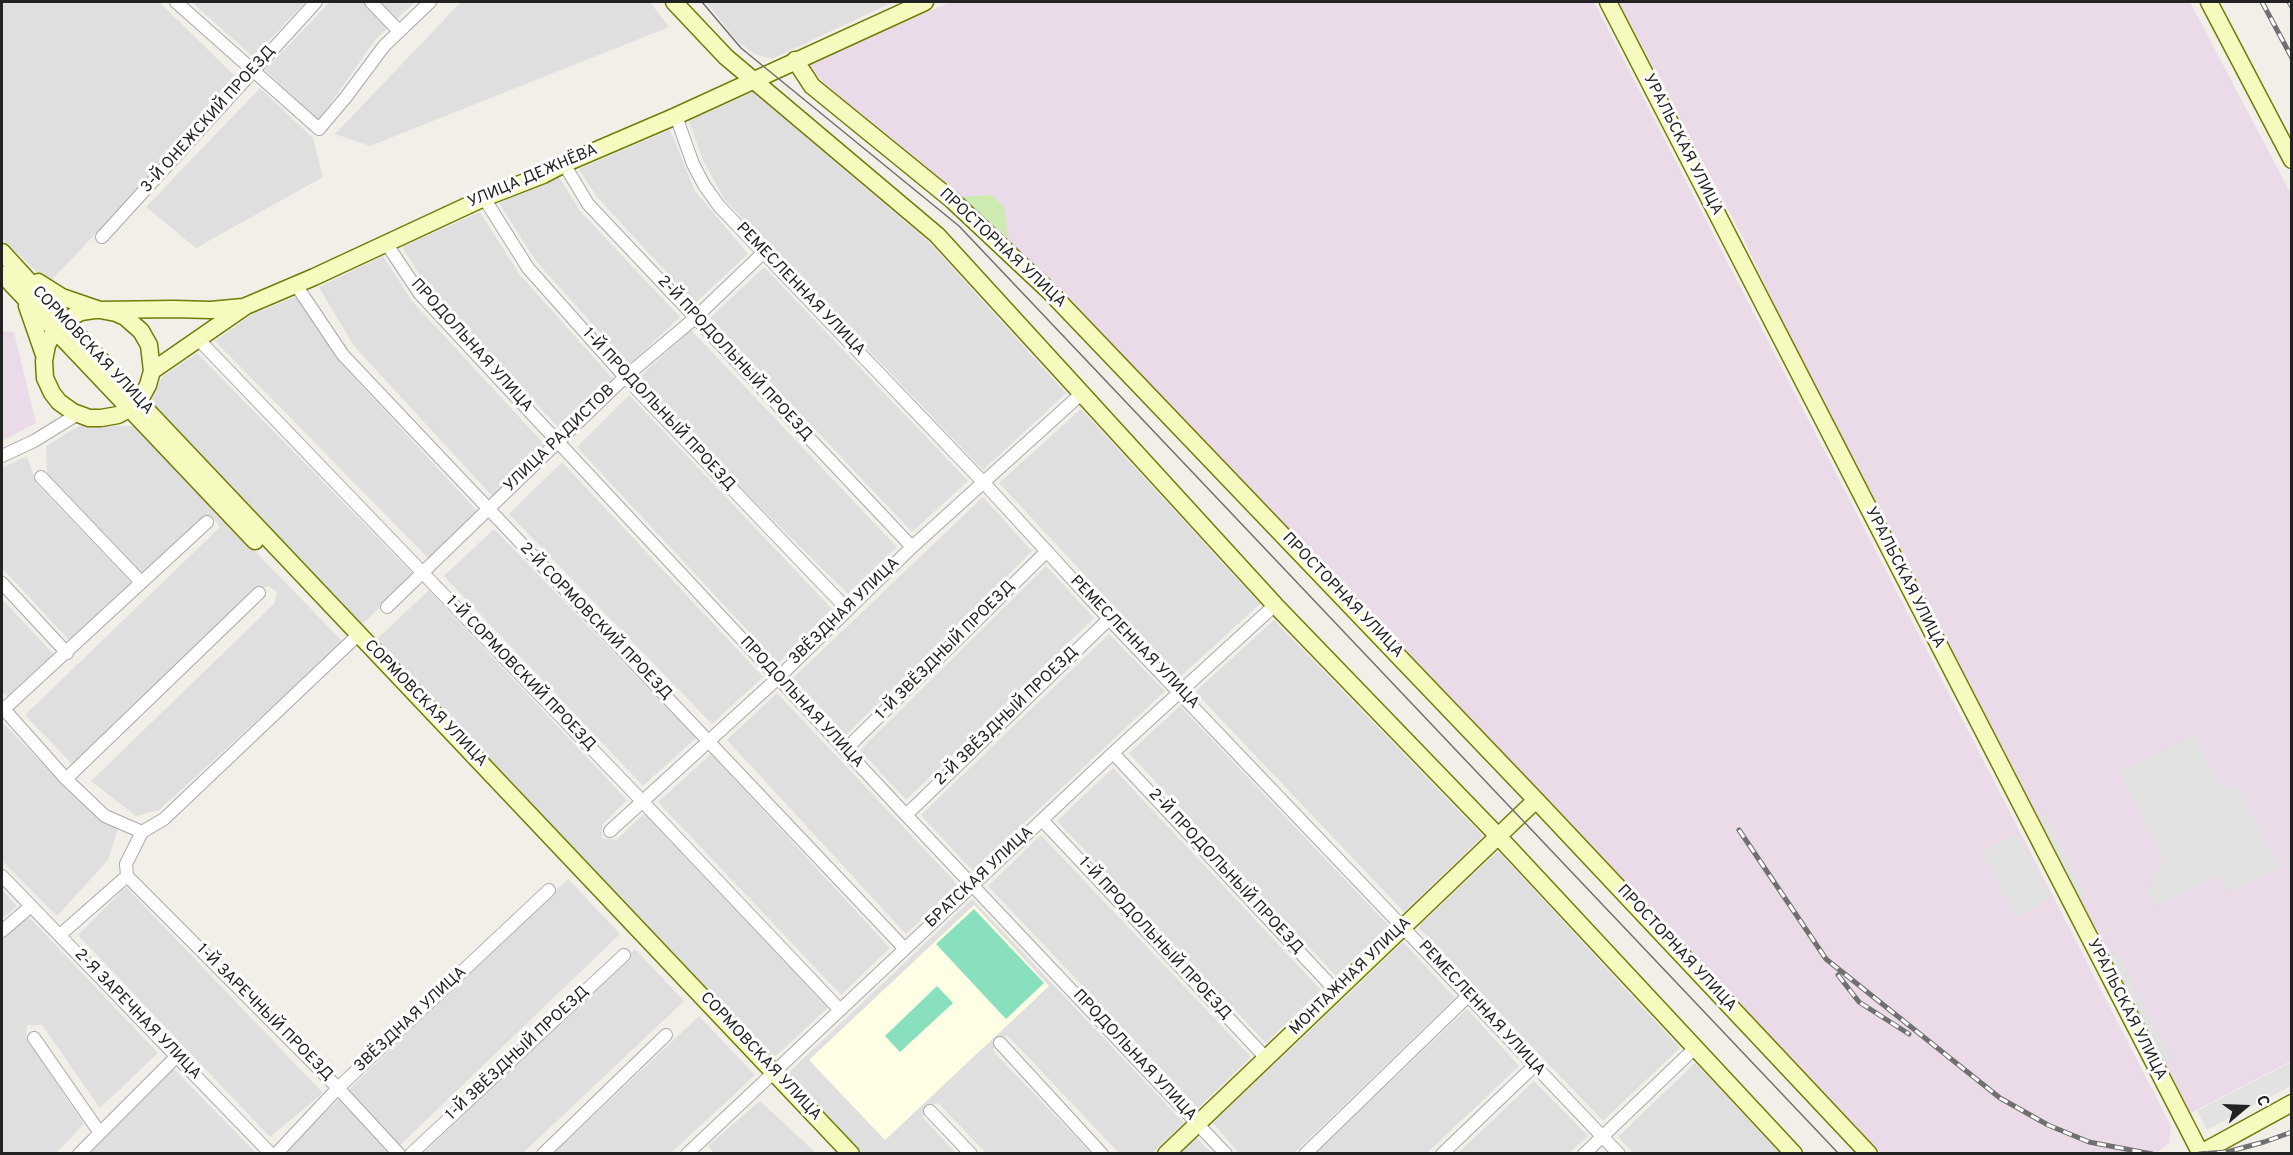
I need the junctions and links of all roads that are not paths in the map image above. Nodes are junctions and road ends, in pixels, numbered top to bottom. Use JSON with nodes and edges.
{"nodes":[{"id":1,"x":176,"y":2,"type":"edge"},
{"id":2,"x":316,"y":2,"type":"edge"},
{"id":3,"x":370,"y":2,"type":"edge"},
{"id":4,"x":430,"y":2,"type":"edge"},
{"id":5,"x":674,"y":2,"type":"edge"},
{"id":6,"x":925,"y":2,"type":"edge"},
{"id":7,"x":1607,"y":2,"type":"edge"},
{"id":8,"x":2209,"y":2,"type":"edge"},
{"id":9,"x":399,"y":31,"type":"junction"},
{"id":10,"x":795,"y":60,"type":"junction"},
{"id":11,"x":253,"y":72,"type":"junction"},
{"id":12,"x":755,"y":79,"type":"junction"},
{"id":13,"x":676,"y":116,"type":"junction"},
{"id":14,"x":2292,"y":160,"type":"edge"},
{"id":15,"x":564,"y":164,"type":"junction"},
{"id":16,"x":484,"y":198,"type":"junction"},
{"id":17,"x":102,"y":237,"type":"dead end"},
{"id":18,"x":386,"y":243,"type":"junction"},
{"id":19,"x":2,"y":252,"type":"edge"},
{"id":20,"x":764,"y":252,"type":"junction"},
{"id":21,"x":2,"y":274,"type":"edge"},
{"id":22,"x":296,"y":285,"type":"junction"},
{"id":23,"x":23,"y":297,"type":"junction"},
{"id":24,"x":246,"y":306,"type":"junction"},
{"id":25,"x":100,"y":310,"type":"junction"},
{"id":26,"x":695,"y":318,"type":"junction"},
{"id":27,"x":59,"y":326,"type":"junction"},
{"id":28,"x":198,"y":339,"type":"junction"},
{"id":29,"x":44,"y":356,"type":"junction"},
{"id":30,"x":152,"y":371,"type":"junction"},
{"id":31,"x":625,"y":377,"type":"junction"},
{"id":32,"x":1082,"y":394,"type":"junction"},
{"id":33,"x":133,"y":405,"type":"junction"},
{"id":34,"x":78,"y":414,"type":"junction"},
{"id":35,"x":556,"y":441,"type":"junction"},
{"id":36,"x":2,"y":456,"type":"edge"},
{"id":37,"x":41,"y":477,"type":"dead end"},
{"id":38,"x":984,"y":482,"type":"junction"},
{"id":39,"x":488,"y":510,"type":"junction"},
{"id":40,"x":207,"y":522,"type":"dead end"},
{"id":41,"x":912,"y":547,"type":"junction"},
{"id":42,"x":1047,"y":551,"type":"junction"},
{"id":43,"x":424,"y":572,"type":"junction"},
{"id":44,"x":141,"y":582,"type":"junction"},
{"id":45,"x":2,"y":583,"type":"edge"},
{"id":46,"x":259,"y":593,"type":"dead end"},
{"id":47,"x":1275,"y":605,"type":"junction"},
{"id":48,"x":387,"y":607,"type":"dead end"},
{"id":49,"x":847,"y":609,"type":"junction"},
{"id":50,"x":1109,"y":619,"type":"junction"},
{"id":51,"x":355,"y":638,"type":"junction"},
{"id":52,"x":67,"y":652,"type":"junction"},
{"id":53,"x":778,"y":678,"type":"junction"},
{"id":54,"x":1180,"y":692,"type":"junction"},
{"id":55,"x":3,"y":708,"type":"edge"},
{"id":56,"x":710,"y":741,"type":"junction"},
{"id":57,"x":845,"y":750,"type":"junction"},
{"id":58,"x":1113,"y":753,"type":"junction"},
{"id":59,"x":66,"y":778,"type":"junction"},
{"id":60,"x":1536,"y":800,"type":"junction"},
{"id":61,"x":642,"y":801,"type":"junction"},
{"id":62,"x":906,"y":815,"type":"junction"},
{"id":63,"x":1042,"y":820,"type":"junction"},
{"id":64,"x":610,"y":831,"type":"dead end"},
{"id":65,"x":142,"y":832,"type":"junction"},
{"id":66,"x":1498,"y":836,"type":"junction"},
{"id":67,"x":2,"y":876,"type":"edge"},
{"id":68,"x":127,"y":876,"type":"junction"},
{"id":69,"x":973,"y":886,"type":"junction"},
{"id":70,"x":549,"y":890,"type":"dead end"},
{"id":71,"x":31,"y":906,"type":"junction"},
{"id":72,"x":1404,"y":927,"type":"junction"},
{"id":73,"x":2,"y":931,"type":"edge"},
{"id":74,"x":60,"y":935,"type":"junction"},
{"id":75,"x":905,"y":949,"type":"junction"},
{"id":76,"x":624,"y":955,"type":"dead end"},
{"id":77,"x":1336,"y":991,"type":"junction"},
{"id":78,"x":1468,"y":996,"type":"junction"},
{"id":79,"x":840,"y":1010,"type":"junction"},
{"id":80,"x":666,"y":1035,"type":"dead end"},
{"id":81,"x":34,"y":1038,"type":"dead end"},
{"id":82,"x":1000,"y":1043,"type":"dead end"},
{"id":83,"x":1695,"y":1048,"type":"junction"},
{"id":84,"x":177,"y":1056,"type":"junction"},
{"id":85,"x":1266,"y":1058,"type":"junction"},
{"id":86,"x":1534,"y":1066,"type":"junction"},
{"id":87,"x":770,"y":1075,"type":"junction"},
{"id":88,"x":338,"y":1088,"type":"junction"},
{"id":89,"x":2292,"y":1103,"type":"edge"},
{"id":90,"x":930,"y":1111,"type":"dead end"},
{"id":91,"x":1198,"y":1123,"type":"junction"},
{"id":92,"x":100,"y":1133,"type":"junction"},
{"id":93,"x":1603,"y":1136,"type":"junction"},
{"id":94,"x":696,"y":1151,"type":"edge"},
{"id":95,"x":2199,"y":1153,"type":"edge"},
{"id":96,"x":79,"y":1154,"type":"edge"},
{"id":97,"x":271,"y":1154,"type":"edge"},
{"id":98,"x":276,"y":1154,"type":"edge"},
{"id":99,"x":399,"y":1154,"type":"edge"},
{"id":100,"x":411,"y":1154,"type":"edge"},
{"id":101,"x":543,"y":1154,"type":"edge"},
{"id":102,"x":836,"y":1154,"type":"edge"},
{"id":103,"x":851,"y":1154,"type":"edge"},
{"id":104,"x":971,"y":1154,"type":"edge"},
{"id":105,"x":1102,"y":1154,"type":"edge"},
{"id":106,"x":1166,"y":1154,"type":"edge"},
{"id":107,"x":1226,"y":1154,"type":"edge"},
{"id":108,"x":1305,"y":1154,"type":"edge"},
{"id":109,"x":1442,"y":1154,"type":"edge"},
{"id":110,"x":1584,"y":1154,"type":"edge"},
{"id":111,"x":1619,"y":1154,"type":"edge"},
{"id":112,"x":1794,"y":1154,"type":"edge"},
{"id":113,"x":1869,"y":1154,"type":"edge"}],
"edges":[{"from":1,"to":11,"type":"street"},
{"from":2,"to":11,"type":"street","name":"3-Й ОНЕЖСКИЙ ПРОЕЗД"},
{"from":3,"to":9,"type":"street"},
{"from":4,"to":9,"type":"street"},
{"from":5,"to":12,"type":"street","name":"ПРОСТОРНАЯ УЛИЦА"},
{"from":6,"to":10,"type":"street","name":"УЛИЦА ДЕЖНЁВА"},
{"from":7,"to":95,"type":"street","name":"УРАЛЬСКАЯ УЛИЦА"},
{"from":8,"to":14,"type":"street"},
{"from":9,"to":11,"type":"street"},
{"from":10,"to":12,"type":"street","name":"УЛИЦА ДЕЖНЁВА"},
{"from":10,"to":60,"type":"street","name":"ПРОСТОРНАЯ УЛИЦА"},
{"from":11,"to":17,"type":"street","name":"3-Й ОНЕЖСКИЙ ПРОЕЗД"},
{"from":12,"to":13,"type":"street","name":"УЛИЦА ДЕЖНЁВА"},
{"from":12,"to":32,"type":"street","name":"ПРОСТОРНАЯ УЛИЦА"},
{"from":13,"to":15,"type":"street","name":"УЛИЦА ДЕЖНЁВА"},
{"from":13,"to":20,"type":"street","name":"РЕМЕСЛЕННАЯ УЛИЦА"},
{"from":15,"to":16,"type":"street","name":"УЛИЦА ДЕЖНЁВА"},
{"from":15,"to":26,"type":"street","name":"2-Й ПРОДОЛЬНЫЙ ПРОЕЗД"},
{"from":16,"to":18,"type":"street","name":"УЛИЦА ДЕЖНЁВА"},
{"from":16,"to":31,"type":"street","name":"1-Й ПРОДОЛЬНЫЙ ПРОЕЗД"},
{"from":18,"to":22,"type":"street","name":"УЛИЦА ДЕЖНЁВА"},
{"from":18,"to":35,"type":"street","name":"ПРОДОЛЬНАЯ УЛИЦА"},
{"from":19,"to":25,"type":"street"},
{"from":19,"to":27,"type":"street","name":"СОРМОВСКАЯ УЛИЦА"},
{"from":20,"to":26,"type":"street","name":"УЛИЦА РАДИСТОВ"},
{"from":20,"to":38,"type":"street","name":"РЕМЕСЛЕННАЯ УЛИЦА"},
{"from":21,"to":23,"type":"street","name":"СОРМОВСКАЯ УЛИЦА"},
{"from":22,"to":24,"type":"street","name":"УЛИЦА ДЕЖНЁВА"},
{"from":22,"to":39,"type":"street","name":"2-Й СОРМОВСКИЙ ПРОЕЗД"},
{"from":23,"to":27,"type":"street","name":"СОРМОВСКАЯ УЛИЦА"},
{"from":23,"to":29,"type":"street"},
{"from":24,"to":25,"type":"street"},
{"from":24,"to":28,"type":"street","name":"УЛИЦА ДЕЖНЁВА"},
{"from":25,"to":27,"type":"street"},
{"from":25,"to":30,"type":"street"},
{"from":26,"to":31,"type":"street","name":"УЛИЦА РАДИСТОВ"},
{"from":26,"to":41,"type":"street","name":"2-Й ПРОДОЛЬНЫЙ ПРОЕЗД"},
{"from":27,"to":29,"type":"street"},
{"from":27,"to":33,"type":"street","name":"СОРМОВСКАЯ УЛИЦА"},
{"from":28,"to":30,"type":"street","name":"УЛИЦА ДЕЖНЁВА"},
{"from":28,"to":43,"type":"street","name":"1-Й СОРМОВСКИЙ ПРОЕЗД"},
{"from":29,"to":34,"type":"street"},
{"from":30,"to":33,"type":"street"},
{"from":31,"to":35,"type":"street","name":"УЛИЦА РАДИСТОВ"},
{"from":31,"to":49,"type":"street","name":"1-Й ПРОДОЛЬНЫЙ ПРОЕЗД"},
{"from":32,"to":38,"type":"street","name":"ЗВЁЗДНАЯ УЛИЦА"},
{"from":32,"to":47,"type":"street","name":"ПРОСТОРНАЯ УЛИЦА"},
{"from":33,"to":34,"type":"street"},
{"from":33,"to":51,"type":"street","name":"СОРМОВСКАЯ УЛИЦА"},
{"from":34,"to":36,"type":"street"},
{"from":35,"to":39,"type":"street","name":"УЛИЦА РАДИСТОВ"},
{"from":35,"to":53,"type":"street","name":"ПРОДОЛЬНАЯ УЛИЦА"},
{"from":37,"to":44,"type":"street"},
{"from":38,"to":41,"type":"street","name":"ЗВЁЗДНАЯ УЛИЦА"},
{"from":38,"to":42,"type":"street","name":"РЕМЕСЛЕННАЯ УЛИЦА"},
{"from":39,"to":43,"type":"street","name":"УЛИЦА РАДИСТОВ"},
{"from":39,"to":56,"type":"street","name":"2-Й СОРМОВСКИЙ ПРОЕЗД"},
{"from":40,"to":44,"type":"street"},
{"from":41,"to":49,"type":"street","name":"ЗВЁЗДНАЯ УЛИЦА"},
{"from":42,"to":50,"type":"street","name":"РЕМЕСЛЕННАЯ УЛИЦА"},
{"from":42,"to":57,"type":"street","name":"1-Й ЗВЁЗДНЫЙ ПРОЕЗД"},
{"from":43,"to":48,"type":"street","name":"УЛИЦА РАДИСТОВ"},
{"from":43,"to":61,"type":"street","name":"1-Й СОРМОВСКИЙ ПРОЕЗД"},
{"from":44,"to":52,"type":"street"},
{"from":45,"to":52,"type":"street"},
{"from":46,"to":59,"type":"street"},
{"from":47,"to":54,"type":"street","name":"БРАТСКАЯ УЛИЦА"},
{"from":47,"to":66,"type":"street","name":"ПРОСТОРНАЯ УЛИЦА"},
{"from":49,"to":53,"type":"street","name":"ЗВЁЗДНАЯ УЛИЦА"},
{"from":50,"to":54,"type":"street","name":"РЕМЕСЛЕННАЯ УЛИЦА"},
{"from":50,"to":62,"type":"street","name":"2-Й ЗВЁЗДНЫЙ ПРОЕЗД"},
{"from":51,"to":65,"type":"street"},
{"from":51,"to":87,"type":"street","name":"СОРМОВСКАЯ УЛИЦА"},
{"from":52,"to":55,"type":"street"},
{"from":53,"to":56,"type":"street","name":"ЗВЁЗДНАЯ УЛИЦА"},
{"from":53,"to":57,"type":"street","name":"ПРОДОЛЬНАЯ УЛИЦА"},
{"from":54,"to":58,"type":"street","name":"БРАТСКАЯ УЛИЦА"},
{"from":54,"to":72,"type":"street","name":"РЕМЕСЛЕННАЯ УЛИЦА"},
{"from":55,"to":59,"type":"street"},
{"from":56,"to":61,"type":"street","name":"ЗВЁЗДНАЯ УЛИЦА"},
{"from":56,"to":75,"type":"street","name":"2-Й СОРМОВСКИЙ ПРОЕЗД"},
{"from":57,"to":62,"type":"street","name":"ПРОДОЛЬНАЯ УЛИЦА"},
{"from":58,"to":63,"type":"street","name":"БРАТСКАЯ УЛИЦА"},
{"from":58,"to":77,"type":"street","name":"2-Й ПРОДОЛЬНЫЙ ПРОЕЗД"},
{"from":59,"to":65,"type":"street"},
{"from":60,"to":66,"type":"street","name":"МОНТАЖНАЯ УЛИЦА"},
{"from":60,"to":113,"type":"street","name":"ПРОСТОРНАЯ УЛИЦА"},
{"from":61,"to":64,"type":"street","name":"ЗВЁЗДНАЯ УЛИЦА"},
{"from":61,"to":79,"type":"street","name":"1-Й СОРМОВСКИЙ ПРОЕЗД"},
{"from":62,"to":69,"type":"street","name":"ПРОДОЛЬНАЯ УЛИЦА"},
{"from":63,"to":69,"type":"street","name":"БРАТСКАЯ УЛИЦА"},
{"from":63,"to":85,"type":"street","name":"1-Й ПРОДОЛЬНЫЙ ПРОЕЗД"},
{"from":65,"to":68,"type":"street"},
{"from":66,"to":72,"type":"street","name":"МОНТАЖНАЯ УЛИЦА"},
{"from":66,"to":83,"type":"street","name":"ПРОСТОРНАЯ УЛИЦА"},
{"from":67,"to":71,"type":"street","name":"2-Я ЗАРЕЧНАЯ УЛИЦА"},
{"from":68,"to":74,"type":"street"},
{"from":68,"to":88,"type":"street","name":"1-Й ЗАРЕЧНЫЙ ПРОЕЗД"},
{"from":69,"to":75,"type":"street","name":"БРАТСКАЯ УЛИЦА"},
{"from":69,"to":91,"type":"street","name":"ПРОДОЛЬНАЯ УЛИЦА"},
{"from":70,"to":88,"type":"street","name":"ЗВЁЗДНАЯ УЛИЦА"},
{"from":71,"to":73,"type":"street"},
{"from":71,"to":74,"type":"street","name":"2-Я ЗАРЕЧНАЯ УЛИЦА"},
{"from":72,"to":77,"type":"street","name":"МОНТАЖНАЯ УЛИЦА"},
{"from":72,"to":78,"type":"street","name":"РЕМЕСЛЕННАЯ УЛИЦА"},
{"from":74,"to":84,"type":"street","name":"2-Я ЗАРЕЧНАЯ УЛИЦА"},
{"from":75,"to":79,"type":"street","name":"БРАТСКАЯ УЛИЦА"},
{"from":76,"to":100,"type":"street","name":"1-Й ЗВЁЗДНЫЙ ПРОЕЗД"},
{"from":77,"to":85,"type":"street","name":"МОНТАЖНАЯ УЛИЦА"},
{"from":78,"to":86,"type":"street","name":"РЕМЕСЛЕННАЯ УЛИЦА"},
{"from":78,"to":108,"type":"street"},
{"from":79,"to":87,"type":"street","name":"БРАТСКАЯ УЛИЦА"},
{"from":80,"to":101,"type":"street"},
{"from":81,"to":92,"type":"street"},
{"from":82,"to":105,"type":"street"},
{"from":83,"to":93,"type":"street"},
{"from":83,"to":112,"type":"street","name":"ПРОСТОРНАЯ УЛИЦА"},
{"from":84,"to":92,"type":"street"},
{"from":84,"to":97,"type":"street","name":"2-Я ЗАРЕЧНАЯ УЛИЦА"},
{"from":85,"to":91,"type":"street","name":"МОНТАЖНАЯ УЛИЦА"},
{"from":86,"to":93,"type":"street","name":"РЕМЕСЛЕННАЯ УЛИЦА"},
{"from":86,"to":109,"type":"street"},
{"from":87,"to":94,"type":"street","name":"БРАТСКАЯ УЛИЦА"},
{"from":87,"to":102,"type":"street","name":"СОРМОВСКАЯ УЛИЦА"},
{"from":87,"to":103,"type":"street","name":"СОРМОВСКАЯ УЛИЦА"},
{"from":88,"to":98,"type":"street","name":"ЗВЁЗДНАЯ УЛИЦА"},
{"from":88,"to":99,"type":"street","name":"1-Й ЗАРЕЧНЫЙ ПРОЕЗД"},
{"from":89,"to":95,"type":"street"},
{"from":90,"to":104,"type":"street"},
{"from":91,"to":106,"type":"street","name":"МОНТАЖНАЯ УЛИЦА"},
{"from":91,"to":107,"type":"street","name":"ПРОДОЛЬНАЯ УЛИЦА"},
{"from":92,"to":96,"type":"street"},
{"from":93,"to":110,"type":"street"},
{"from":93,"to":111,"type":"street","name":"РЕМЕСЛЕННАЯ УЛИЦА"}]}
